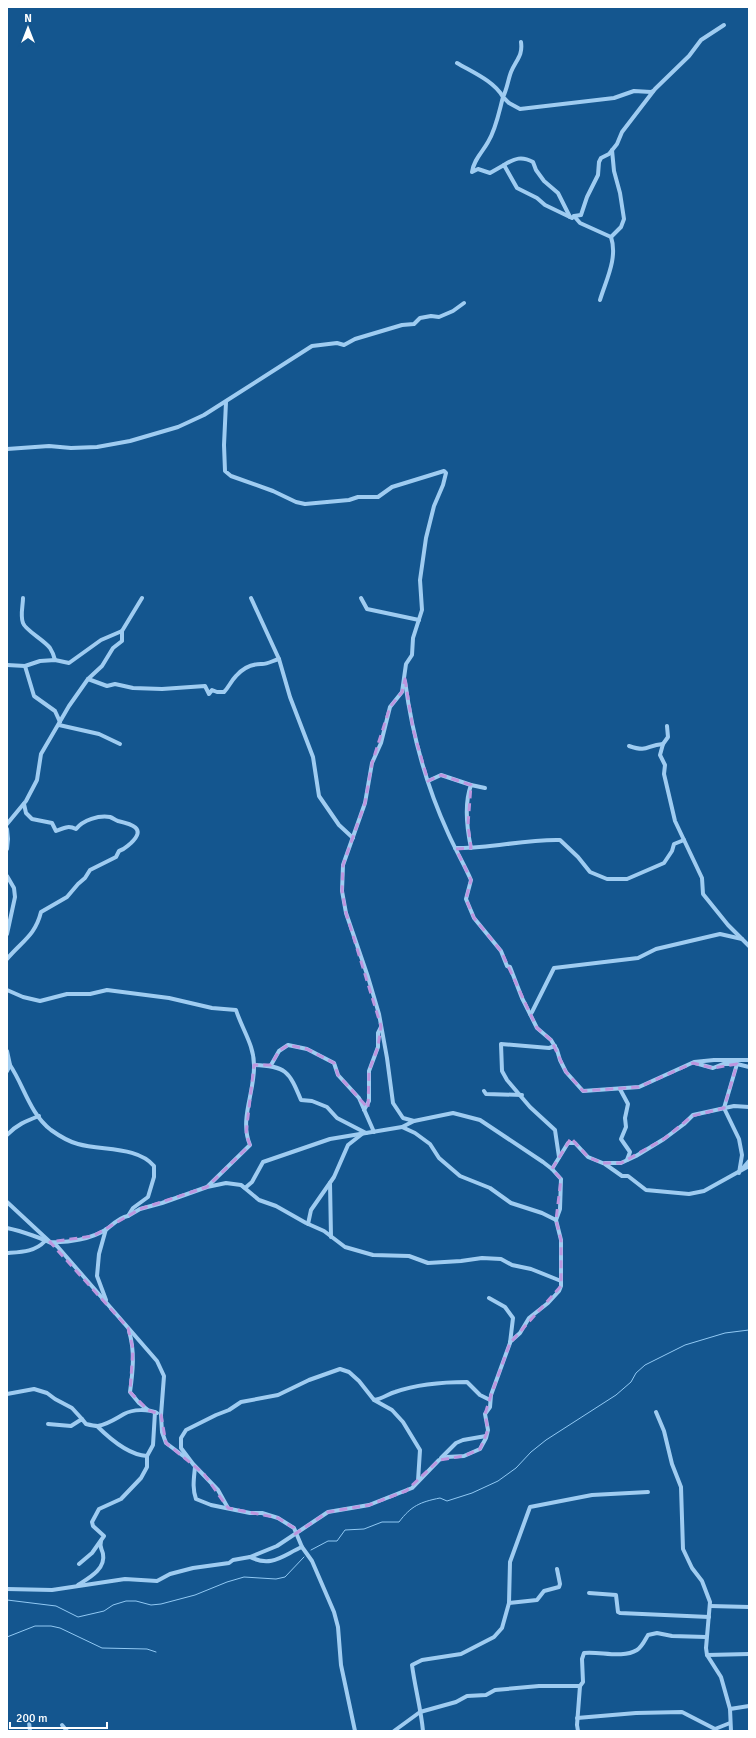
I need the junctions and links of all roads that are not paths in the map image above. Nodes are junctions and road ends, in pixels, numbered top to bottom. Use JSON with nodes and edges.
{"nodes":[{"id":1,"x":724,"y":25,"type":"dead end"},
{"id":2,"x":522,"y":42,"type":"dead end"},
{"id":3,"x":457,"y":62,"type":"dead end"},
{"id":4,"x":655,"y":89,"type":"junction"},
{"id":5,"x":503,"y":97,"type":"junction"},
{"id":6,"x":612,"y":150,"type":"junction"},
{"id":7,"x":504,"y":165,"type":"junction"},
{"id":8,"x":572,"y":216,"type":"junction"},
{"id":9,"x":611,"y":237,"type":"junction"},
{"id":10,"x":600,"y":300,"type":"dead end"},
{"id":11,"x":464,"y":303,"type":"dead end"},
{"id":12,"x":226,"y":402,"type":"junction"},
{"id":13,"x":7,"y":449,"type":"edge"},
{"id":14,"x":23,"y":598,"type":"dead end"},
{"id":15,"x":142,"y":598,"type":"dead end"},
{"id":16,"x":251,"y":598,"type":"dead end"},
{"id":17,"x":362,"y":598,"type":"dead end"},
{"id":18,"x":419,"y":620,"type":"junction"},
{"id":19,"x":122,"y":631,"type":"junction"},
{"id":20,"x":279,"y":659,"type":"junction"},
{"id":21,"x":55,"y":660,"type":"junction"},
{"id":22,"x":7,"y":665,"type":"edge"},
{"id":23,"x":25,"y":666,"type":"junction"},
{"id":24,"x":88,"y":679,"type":"junction"},
{"id":25,"x":405,"y":679,"type":"junction"},
{"id":26,"x":59,"y":724,"type":"junction"},
{"id":27,"x":667,"y":726,"type":"dead end"},
{"id":28,"x":120,"y":744,"type":"dead end"},
{"id":29,"x":663,"y":744,"type":"junction"},
{"id":30,"x":629,"y":746,"type":"dead end"},
{"id":31,"x":428,"y":780,"type":"junction"},
{"id":32,"x":471,"y":785,"type":"junction"},
{"id":33,"x":485,"y":788,"type":"dead end"},
{"id":34,"x":24,"y":804,"type":"junction"},
{"id":35,"x":7,"y":824,"type":"edge"},
{"id":36,"x":7,"y":829,"type":"edge"},
{"id":37,"x":353,"y":838,"type":"junction"},
{"id":38,"x":684,"y":840,"type":"junction"},
{"id":39,"x":455,"y":848,"type":"junction"},
{"id":40,"x":471,"y":848,"type":"junction"},
{"id":41,"x":7,"y":849,"type":"edge"},
{"id":42,"x":7,"y":876,"type":"edge"},
{"id":43,"x":7,"y":934,"type":"edge"},
{"id":44,"x":744,"y":939,"type":"junction"},
{"id":45,"x":749,"y":946,"type":"edge"},
{"id":46,"x":7,"y":959,"type":"edge"},
{"id":47,"x":7,"y":990,"type":"edge"},
{"id":48,"x":530,"y":1014,"type":"junction"},
{"id":49,"x":381,"y":1026,"type":"junction"},
{"id":50,"x":554,"y":1046,"type":"junction"},
{"id":51,"x":7,"y":1051,"type":"edge"},
{"id":52,"x":749,"y":1060,"type":"edge"},
{"id":53,"x":693,"y":1063,"type":"junction"},
{"id":54,"x":737,"y":1064,"type":"junction"},
{"id":55,"x":10,"y":1065,"type":"junction"},
{"id":56,"x":254,"y":1065,"type":"junction"},
{"id":57,"x":271,"y":1065,"type":"junction"},
{"id":58,"x":749,"y":1067,"type":"edge"},
{"id":59,"x":7,"y":1071,"type":"edge"},
{"id":60,"x":620,"y":1090,"type":"junction"},
{"id":61,"x":484,"y":1091,"type":"dead end"},
{"id":62,"x":522,"y":1095,"type":"junction"},
{"id":63,"x":749,"y":1107,"type":"edge"},
{"id":64,"x":724,"y":1108,"type":"junction"},
{"id":65,"x":364,"y":1110,"type":"junction"},
{"id":66,"x":39,"y":1116,"type":"junction"},
{"id":67,"x":414,"y":1121,"type":"junction"},
{"id":68,"x":402,"y":1127,"type":"junction"},
{"id":69,"x":374,"y":1132,"type":"junction"},
{"id":70,"x":365,"y":1133,"type":"junction"},
{"id":71,"x":7,"y":1135,"type":"edge"},
{"id":72,"x":559,"y":1158,"type":"junction"},
{"id":73,"x":626,"y":1160,"type":"junction"},
{"id":74,"x":749,"y":1161,"type":"edge"},
{"id":75,"x":602,"y":1163,"type":"junction"},
{"id":76,"x":749,"y":1166,"type":"edge"},
{"id":77,"x":552,"y":1169,"type":"junction"},
{"id":78,"x":739,"y":1173,"type":"junction"},
{"id":79,"x":330,"y":1181,"type":"junction"},
{"id":80,"x":241,"y":1185,"type":"junction"},
{"id":81,"x":207,"y":1187,"type":"junction"},
{"id":82,"x":7,"y":1202,"type":"edge"},
{"id":83,"x":128,"y":1216,"type":"junction"},
{"id":84,"x":556,"y":1220,"type":"junction"},
{"id":85,"x":308,"y":1224,"type":"junction"},
{"id":86,"x":7,"y":1228,"type":"edge"},
{"id":87,"x":106,"y":1229,"type":"junction"},
{"id":88,"x":331,"y":1237,"type":"junction"},
{"id":89,"x":45,"y":1241,"type":"junction"},
{"id":90,"x":50,"y":1242,"type":"junction"},
{"id":91,"x":7,"y":1253,"type":"edge"},
{"id":92,"x":561,"y":1281,"type":"junction"},
{"id":93,"x":489,"y":1298,"type":"dead end"},
{"id":94,"x":108,"y":1303,"type":"junction"},
{"id":95,"x":128,"y":1328,"type":"junction"},
{"id":96,"x":510,"y":1342,"type":"junction"},
{"id":97,"x":7,"y":1394,"type":"edge"},
{"id":98,"x":374,"y":1400,"type":"junction"},
{"id":99,"x":490,"y":1400,"type":"junction"},
{"id":100,"x":148,"y":1410,"type":"junction"},
{"id":101,"x":155,"y":1412,"type":"junction"},
{"id":102,"x":656,"y":1412,"type":"dead end"},
{"id":103,"x":161,"y":1415,"type":"junction"},
{"id":104,"x":82,"y":1419,"type":"junction"},
{"id":105,"x":48,"y":1424,"type":"dead end"},
{"id":106,"x":97,"y":1426,"type":"junction"},
{"id":107,"x":486,"y":1436,"type":"junction"},
{"id":108,"x":147,"y":1456,"type":"junction"},
{"id":109,"x":439,"y":1460,"type":"junction"},
{"id":110,"x":192,"y":1463,"type":"junction"},
{"id":111,"x":196,"y":1467,"type":"junction"},
{"id":112,"x":418,"y":1482,"type":"junction"},
{"id":113,"x":648,"y":1492,"type":"dead end"},
{"id":114,"x":228,"y":1508,"type":"junction"},
{"id":115,"x":295,"y":1534,"type":"junction"},
{"id":116,"x":101,"y":1541,"type":"junction"},
{"id":117,"x":302,"y":1547,"type":"junction"},
{"id":118,"x":250,"y":1557,"type":"junction"},
{"id":119,"x":79,"y":1564,"type":"dead end"},
{"id":120,"x":557,"y":1569,"type":"dead end"},
{"id":121,"x":77,"y":1586,"type":"junction"},
{"id":122,"x":7,"y":1589,"type":"edge"},
{"id":123,"x":589,"y":1593,"type":"dead end"},
{"id":124,"x":509,"y":1603,"type":"junction"},
{"id":125,"x":710,"y":1606,"type":"junction"},
{"id":126,"x":749,"y":1607,"type":"edge"},
{"id":127,"x":709,"y":1617,"type":"junction"},
{"id":128,"x":706,"y":1637,"type":"junction"},
{"id":129,"x":749,"y":1654,"type":"edge"},
{"id":130,"x":707,"y":1655,"type":"junction"},
{"id":131,"x":580,"y":1686,"type":"junction"},
{"id":132,"x":749,"y":1706,"type":"edge"},
{"id":133,"x":730,"y":1709,"type":"junction"},
{"id":134,"x":420,"y":1712,"type":"junction"},
{"id":135,"x":577,"y":1718,"type":"junction"},
{"id":136,"x":29,"y":1722,"type":"dead end"},
{"id":137,"x":730,"y":1723,"type":"junction"},
{"id":138,"x":62,"y":1725,"type":"dead end"},
{"id":139,"x":30,"y":1731,"type":"edge"},
{"id":140,"x":67,"y":1731,"type":"edge"},
{"id":141,"x":355,"y":1731,"type":"edge"},
{"id":142,"x":394,"y":1731,"type":"edge"},
{"id":143,"x":423,"y":1731,"type":"edge"},
{"id":144,"x":578,"y":1731,"type":"edge"},
{"id":145,"x":730,"y":1731,"type":"edge"}],
"edges":[{"from":1,"to":4,"type":"street"},
{"from":2,"to":5,"type":"street"},
{"from":3,"to":5,"type":"street"},
{"from":4,"to":5,"type":"street"},
{"from":4,"to":6,"type":"street"},
{"from":5,"to":7,"type":"street"},
{"from":6,"to":8,"type":"street"},
{"from":6,"to":9,"type":"street"},
{"from":7,"to":8,"type":"street"},
{"from":7,"to":8,"type":"street"},
{"from":8,"to":9,"type":"street"},
{"from":9,"to":10,"type":"street"},
{"from":11,"to":12,"type":"street"},
{"from":12,"to":13,"type":"street"},
{"from":12,"to":18,"type":"street"},
{"from":14,"to":21,"type":"street"},
{"from":15,"to":19,"type":"street"},
{"from":16,"to":20,"type":"street"},
{"from":17,"to":18,"type":"street"},
{"from":18,"to":25,"type":"street"},
{"from":19,"to":21,"type":"street"},
{"from":19,"to":24,"type":"street"},
{"from":20,"to":24,"type":"street"},
{"from":20,"to":37,"type":"street"},
{"from":21,"to":23,"type":"street"},
{"from":22,"to":23,"type":"street"},
{"from":23,"to":26,"type":"street"},
{"from":24,"to":26,"type":"street"},
{"from":25,"to":31,"type":"street"},
{"from":25,"to":37,"type":"street"},
{"from":26,"to":28,"type":"street"},
{"from":26,"to":34,"type":"street"},
{"from":27,"to":29,"type":"street"},
{"from":29,"to":30,"type":"street"},
{"from":29,"to":38,"type":"street"},
{"from":31,"to":32,"type":"street"},
{"from":31,"to":39,"type":"street"},
{"from":32,"to":33,"type":"street"},
{"from":32,"to":40,"type":"street"},
{"from":34,"to":35,"type":"street"},
{"from":34,"to":46,"type":"street"},
{"from":36,"to":41,"type":"street"},
{"from":37,"to":49,"type":"street"},
{"from":38,"to":40,"type":"street"},
{"from":38,"to":44,"type":"street"},
{"from":39,"to":40,"type":"street"},
{"from":39,"to":48,"type":"street"},
{"from":42,"to":43,"type":"street"},
{"from":44,"to":45,"type":"street"},
{"from":44,"to":48,"type":"street"},
{"from":47,"to":56,"type":"street"},
{"from":48,"to":50,"type":"street"},
{"from":49,"to":65,"type":"street"},
{"from":49,"to":67,"type":"street"},
{"from":50,"to":60,"type":"street"},
{"from":50,"to":62,"type":"street"},
{"from":51,"to":55,"type":"street"},
{"from":52,"to":53,"type":"street"},
{"from":53,"to":54,"type":"street"},
{"from":53,"to":60,"type":"street"},
{"from":54,"to":58,"type":"street"},
{"from":54,"to":64,"type":"street"},
{"from":55,"to":59,"type":"street"},
{"from":55,"to":66,"type":"street"},
{"from":56,"to":57,"type":"street"},
{"from":56,"to":81,"type":"street"},
{"from":57,"to":65,"type":"street"},
{"from":57,"to":70,"type":"street"},
{"from":60,"to":73,"type":"street"},
{"from":61,"to":62,"type":"street"},
{"from":62,"to":72,"type":"street"},
{"from":63,"to":64,"type":"street"},
{"from":64,"to":73,"type":"street"},
{"from":64,"to":78,"type":"street"},
{"from":65,"to":69,"type":"street"},
{"from":66,"to":71,"type":"street"},
{"from":66,"to":83,"type":"street"},
{"from":67,"to":68,"type":"street"},
{"from":67,"to":77,"type":"street"},
{"from":68,"to":69,"type":"street"},
{"from":68,"to":84,"type":"street"},
{"from":69,"to":70,"type":"street"},
{"from":70,"to":79,"type":"street"},
{"from":70,"to":80,"type":"street"},
{"from":72,"to":75,"type":"street"},
{"from":72,"to":77,"type":"street"},
{"from":73,"to":75,"type":"street"},
{"from":74,"to":78,"type":"street"},
{"from":75,"to":78,"type":"street"},
{"from":76,"to":78,"type":"street"},
{"from":77,"to":84,"type":"street"},
{"from":79,"to":85,"type":"street"},
{"from":79,"to":88,"type":"street"},
{"from":80,"to":81,"type":"street"},
{"from":80,"to":85,"type":"street"},
{"from":81,"to":83,"type":"street"},
{"from":82,"to":90,"type":"street"},
{"from":83,"to":87,"type":"street"},
{"from":84,"to":92,"type":"street"},
{"from":85,"to":88,"type":"street"},
{"from":86,"to":89,"type":"street"},
{"from":87,"to":90,"type":"street"},
{"from":87,"to":94,"type":"street"},
{"from":88,"to":92,"type":"street"},
{"from":89,"to":90,"type":"street"},
{"from":89,"to":91,"type":"street"},
{"from":90,"to":94,"type":"street"},
{"from":92,"to":96,"type":"street"},
{"from":93,"to":96,"type":"street"},
{"from":94,"to":95,"type":"street"},
{"from":95,"to":100,"type":"street"},
{"from":95,"to":103,"type":"street"},
{"from":96,"to":99,"type":"street"},
{"from":97,"to":104,"type":"street"},
{"from":98,"to":99,"type":"street"},
{"from":98,"to":110,"type":"street"},
{"from":98,"to":112,"type":"street"},
{"from":99,"to":107,"type":"street"},
{"from":100,"to":101,"type":"street"},
{"from":100,"to":106,"type":"street"},
{"from":101,"to":103,"type":"street"},
{"from":101,"to":108,"type":"street"},
{"from":102,"to":125,"type":"street"},
{"from":103,"to":110,"type":"street"},
{"from":104,"to":105,"type":"street"},
{"from":104,"to":106,"type":"street"},
{"from":106,"to":108,"type":"street"},
{"from":107,"to":109,"type":"street"},
{"from":107,"to":109,"type":"street"},
{"from":108,"to":116,"type":"street"},
{"from":109,"to":112,"type":"street"},
{"from":110,"to":111,"type":"street"},
{"from":111,"to":114,"type":"street"},
{"from":111,"to":114,"type":"street"},
{"from":112,"to":115,"type":"street"},
{"from":113,"to":124,"type":"street"},
{"from":114,"to":115,"type":"street"},
{"from":115,"to":117,"type":"street"},
{"from":115,"to":118,"type":"street"},
{"from":116,"to":119,"type":"street"},
{"from":116,"to":121,"type":"street"},
{"from":117,"to":118,"type":"street"},
{"from":117,"to":141,"type":"street"},
{"from":118,"to":121,"type":"street"},
{"from":120,"to":124,"type":"street"},
{"from":121,"to":122,"type":"street"},
{"from":123,"to":127,"type":"street"},
{"from":124,"to":134,"type":"street"},
{"from":125,"to":126,"type":"street"},
{"from":125,"to":127,"type":"street"},
{"from":127,"to":128,"type":"street"},
{"from":128,"to":130,"type":"street"},
{"from":128,"to":131,"type":"street"},
{"from":129,"to":130,"type":"street"},
{"from":130,"to":133,"type":"street"},
{"from":131,"to":134,"type":"street"},
{"from":131,"to":135,"type":"street"},
{"from":132,"to":133,"type":"street"},
{"from":133,"to":137,"type":"street"},
{"from":134,"to":142,"type":"street"},
{"from":134,"to":143,"type":"street"},
{"from":135,"to":137,"type":"street"},
{"from":135,"to":144,"type":"street"},
{"from":136,"to":139,"type":"street"},
{"from":137,"to":145,"type":"street"},
{"from":138,"to":140,"type":"street"}]}
